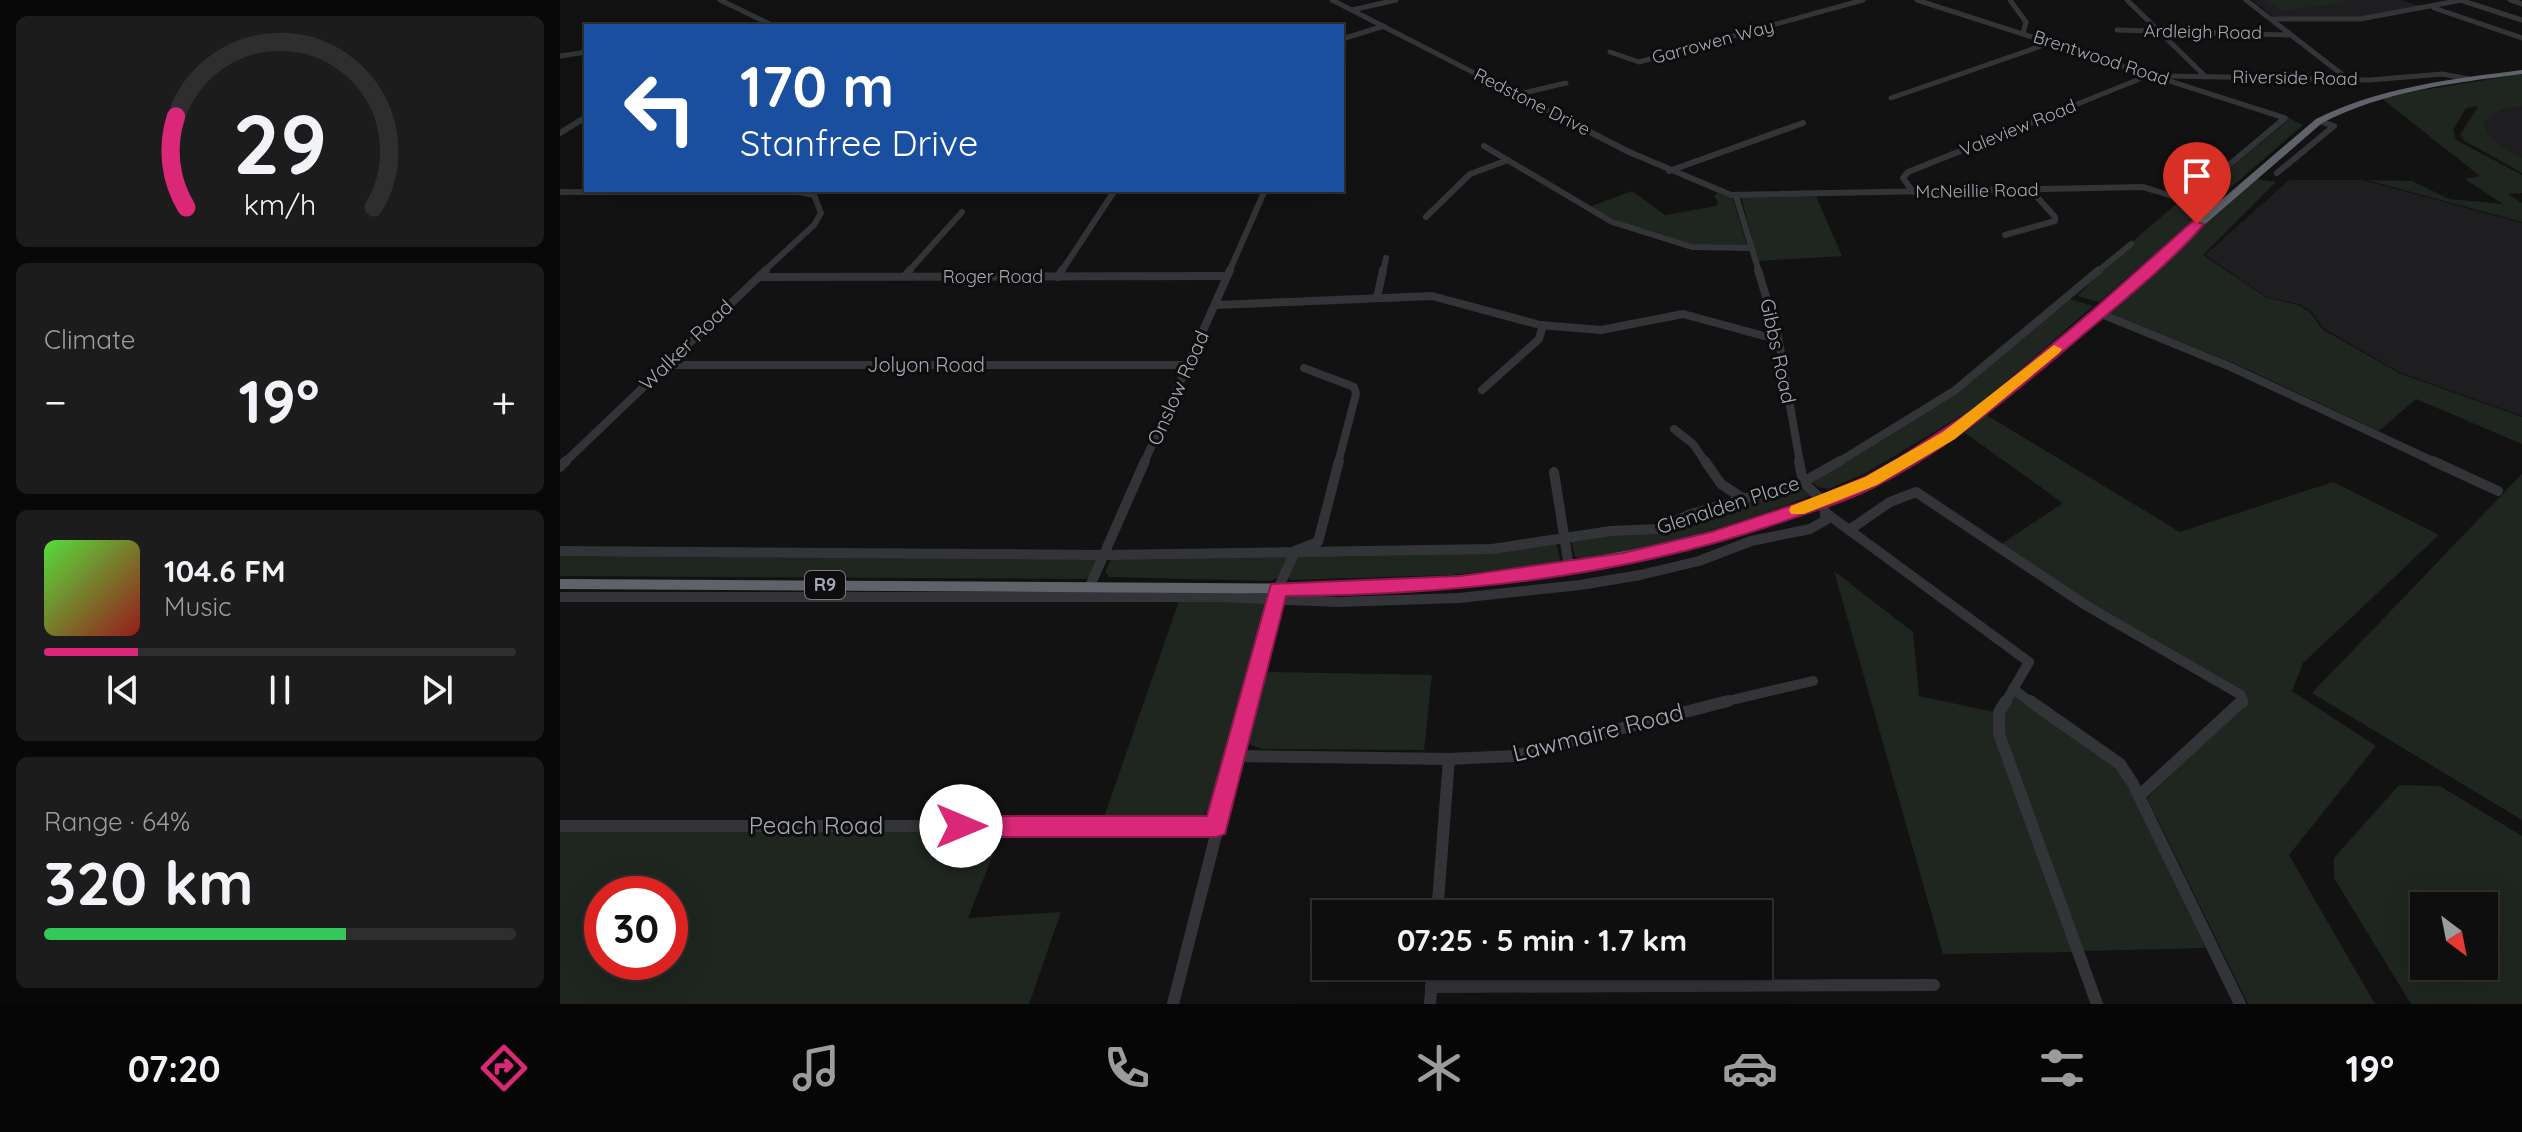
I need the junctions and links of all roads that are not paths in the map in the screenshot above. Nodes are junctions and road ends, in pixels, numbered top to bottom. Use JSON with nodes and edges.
{"nodes":[{"id":1,"x":720,"y":0,"type":"edge"},
{"id":2,"x":1332,"y":0,"type":"edge"},
{"id":3,"x":1396,"y":0,"type":"edge"},
{"id":4,"x":1863,"y":0,"type":"edge"},
{"id":5,"x":1917,"y":0,"type":"edge"},
{"id":6,"x":2010,"y":0,"type":"edge"},
{"id":7,"x":2127,"y":0,"type":"edge"},
{"id":8,"x":2246,"y":0,"type":"edge"},
{"id":9,"x":2437,"y":0,"type":"edge"},
{"id":10,"x":2461,"y":0,"type":"edge"},
{"id":11,"x":2510,"y":0,"type":"edge"},
{"id":12,"x":2448,"y":3,"type":"junction"},
{"id":13,"x":2522,"y":4,"type":"edge"},
{"id":14,"x":2431,"y":7,"type":"junction"},
{"id":15,"x":1352,"y":10,"type":"junction"},
{"id":16,"x":2271,"y":19,"type":"junction"},
{"id":17,"x":2522,"y":20,"type":"edge"},
{"id":18,"x":769,"y":24,"type":"edge"},
{"id":19,"x":1384,"y":26,"type":"junction"},
{"id":20,"x":2117,"y":30,"type":"dead end"},
{"id":21,"x":2160,"y":31,"type":"junction"},
{"id":22,"x":2023,"y":33,"type":"junction"},
{"id":23,"x":2290,"y":35,"type":"junction"},
{"id":24,"x":1344,"y":38,"type":"edge"},
{"id":25,"x":2522,"y":38,"type":"edge"},
{"id":26,"x":2052,"y":42,"type":"junction"},
{"id":27,"x":584,"y":52,"type":"edge"},
{"id":28,"x":1610,"y":52,"type":"dead end"},
{"id":29,"x":560,"y":56,"type":"edge"},
{"id":30,"x":2522,"y":72,"type":"edge"},
{"id":31,"x":2155,"y":75,"type":"junction"},
{"id":32,"x":2501,"y":75,"type":"junction"},
{"id":33,"x":2206,"y":77,"type":"junction"},
{"id":34,"x":2460,"y":78,"type":"junction"},
{"id":35,"x":2349,"y":80,"type":"junction"},
{"id":36,"x":1566,"y":83,"type":"dead end"},
{"id":37,"x":1518,"y":95,"type":"junction"},
{"id":38,"x":1891,"y":98,"type":"dead end"},
{"id":39,"x":584,"y":118,"type":"edge"},
{"id":40,"x":2319,"y":121,"type":"junction"},
{"id":41,"x":1803,"y":123,"type":"dead end"},
{"id":42,"x":560,"y":133,"type":"edge"},
{"id":43,"x":1484,"y":146,"type":"dead end"},
{"id":44,"x":1508,"y":160,"type":"junction"},
{"id":45,"x":1669,"y":171,"type":"junction"},
{"id":46,"x":2277,"y":173,"type":"dead end"},
{"id":47,"x":2030,"y":189,"type":"junction"},
{"id":48,"x":560,"y":192,"type":"edge"},
{"id":49,"x":1114,"y":192,"type":"edge"},
{"id":50,"x":1264,"y":192,"type":"edge"},
{"id":51,"x":1913,"y":192,"type":"junction"},
{"id":52,"x":1736,"y":196,"type":"junction"},
{"id":53,"x":2187,"y":200,"type":"junction"},
{"id":54,"x":2214,"y":209,"type":"junction"},
{"id":55,"x":962,"y":212,"type":"dead end"},
{"id":56,"x":1426,"y":217,"type":"dead end"},
{"id":57,"x":2005,"y":235,"type":"dead end"},
{"id":58,"x":2131,"y":244,"type":"dead end"},
{"id":59,"x":1751,"y":248,"type":"junction"},
{"id":60,"x":1386,"y":258,"type":"dead end"},
{"id":61,"x":905,"y":276,"type":"junction"},
{"id":62,"x":1227,"y":276,"type":"junction"},
{"id":63,"x":759,"y":277,"type":"junction"},
{"id":64,"x":1058,"y":277,"type":"junction"},
{"id":65,"x":1377,"y":298,"type":"junction"},
{"id":66,"x":1215,"y":305,"type":"junction"},
{"id":67,"x":2099,"y":313,"type":"junction"},
{"id":68,"x":1543,"y":325,"type":"junction"},
{"id":69,"x":1778,"y":336,"type":"junction"},
{"id":70,"x":664,"y":365,"type":"junction"},
{"id":71,"x":1189,"y":365,"type":"junction"},
{"id":72,"x":1304,"y":368,"type":"dead end"},
{"id":73,"x":1482,"y":390,"type":"dead end"},
{"id":74,"x":1674,"y":429,"type":"dead end"},
{"id":75,"x":560,"y":467,"type":"edge"},
{"id":76,"x":1554,"y":472,"type":"dead end"},
{"id":77,"x":1803,"y":482,"type":"junction"},
{"id":78,"x":2498,"y":491,"type":"dead end"},
{"id":79,"x":1744,"y":499,"type":"junction"},
{"id":80,"x":1825,"y":507,"type":"junction"},
{"id":81,"x":1849,"y":530,"type":"junction"},
{"id":82,"x":1564,"y":539,"type":"junction"},
{"id":83,"x":560,"y":551,"type":"edge"},
{"id":84,"x":1295,"y":551,"type":"junction"},
{"id":85,"x":1104,"y":555,"type":"junction"},
{"id":86,"x":1569,"y":567,"type":"junction"},
{"id":87,"x":560,"y":584,"type":"edge"},
{"id":88,"x":955,"y":586,"type":"junction"},
{"id":89,"x":1090,"y":586,"type":"junction"},
{"id":90,"x":1115,"y":592,"type":"junction"},
{"id":91,"x":1276,"y":595,"type":"junction"},
{"id":92,"x":560,"y":597,"type":"edge"},
{"id":93,"x":934,"y":597,"type":"junction"},
{"id":94,"x":1813,"y":681,"type":"dead end"},
{"id":95,"x":2013,"y":689,"type":"junction"},
{"id":96,"x":1236,"y":756,"type":"junction"},
{"id":97,"x":1449,"y":759,"type":"junction"},
{"id":98,"x":2139,"y":796,"type":"junction"},
{"id":99,"x":560,"y":826,"type":"edge"},
{"id":100,"x":1216,"y":826,"type":"junction"},
{"id":101,"x":1438,"y":900,"type":"edge"},
{"id":102,"x":1432,"y":980,"type":"edge"},
{"id":103,"x":1934,"y":985,"type":"dead end"},
{"id":104,"x":1431,"y":987,"type":"junction"},
{"id":105,"x":1173,"y":1004,"type":"edge"},
{"id":106,"x":1430,"y":1004,"type":"edge"},
{"id":107,"x":2097,"y":1004,"type":"edge"},
{"id":108,"x":2240,"y":1004,"type":"edge"}],
"edges":[{"from":1,"to":18,"type":"street"},
{"from":2,"to":15,"type":"street","name":"Redstone Drive"},
{"from":3,"to":15,"type":"street"},
{"from":4,"to":28,"type":"street","name":"Garrowen Way"},
{"from":5,"to":22,"type":"street","name":"Brentwood Road"},
{"from":6,"to":22,"type":"street"},
{"from":7,"to":21,"type":"street"},
{"from":8,"to":16,"type":"street"},
{"from":9,"to":12,"type":"street"},
{"from":10,"to":12,"type":"street"},
{"from":10,"to":17,"type":"street"},
{"from":11,"to":13,"type":"street"},
{"from":12,"to":14,"type":"street"},
{"from":14,"to":16,"type":"street"},
{"from":14,"to":25,"type":"street"},
{"from":15,"to":19,"type":"street","name":"Redstone Drive"},
{"from":16,"to":23,"type":"street"},
{"from":19,"to":24,"type":"street"},
{"from":19,"to":37,"type":"street","name":"Redstone Drive"},
{"from":20,"to":21,"type":"street","name":"Ardleigh Road"},
{"from":21,"to":23,"type":"street","name":"Ardleigh Road"},
{"from":21,"to":33,"type":"street"},
{"from":22,"to":26,"type":"street","name":"Brentwood Road"},
{"from":23,"to":35,"type":"street"},
{"from":26,"to":31,"type":"street","name":"Brentwood Road"},
{"from":26,"to":38,"type":"street"},
{"from":27,"to":29,"type":"street"},
{"from":30,"to":32,"type":"highway","number":"R9"},
{"from":31,"to":33,"type":"street","name":"Riverside Road"},
{"from":31,"to":51,"type":"street","name":"Valeview Road"},
{"from":31,"to":53,"type":"street","name":"Brentwood Road"},
{"from":32,"to":34,"type":"highway","number":"R9"},
{"from":32,"to":34,"type":"highway"},
{"from":33,"to":35,"type":"street","name":"Riverside Road"},
{"from":34,"to":35,"type":"street","name":"Riverside Road"},
{"from":34,"to":40,"type":"highway","number":"R9"},
{"from":36,"to":37,"type":"street"},
{"from":37,"to":45,"type":"street","name":"Redstone Drive"},
{"from":39,"to":42,"type":"street"},
{"from":40,"to":46,"type":"street"},
{"from":40,"to":54,"type":"highway","number":"R9"},
{"from":41,"to":45,"type":"street"},
{"from":43,"to":44,"type":"street"},
{"from":44,"to":56,"type":"street"},
{"from":44,"to":59,"type":"street"},
{"from":45,"to":52,"type":"street","name":"Redstone Drive"},
{"from":47,"to":51,"type":"street","name":"McNeillie Road"},
{"from":47,"to":53,"type":"street","name":"McNeillie Road"},
{"from":47,"to":57,"type":"street"},
{"from":48,"to":63,"type":"street","name":"Walker Road"},
{"from":49,"to":64,"type":"street"},
{"from":50,"to":62,"type":"street","name":"Onslow Road"},
{"from":51,"to":52,"type":"street","name":"McNeillie Road"},
{"from":52,"to":59,"type":"street","name":"Gibbs Road"},
{"from":53,"to":54,"type":"street","name":"McNeillie Road"},
{"from":54,"to":67,"type":"highway","number":"R9"},
{"from":55,"to":61,"type":"street"},
{"from":58,"to":77,"type":"street","name":"Glenalden Place"},
{"from":59,"to":69,"type":"street","name":"Gibbs Road"},
{"from":60,"to":65,"type":"street"},
{"from":61,"to":63,"type":"street","name":"Roger Road"},
{"from":61,"to":64,"type":"street","name":"Roger Road"},
{"from":62,"to":64,"type":"street","name":"Roger Road"},
{"from":62,"to":66,"type":"street","name":"Onslow Road"},
{"from":63,"to":70,"type":"street","name":"Walker Road"},
{"from":65,"to":66,"type":"street"},
{"from":65,"to":68,"type":"street"},
{"from":66,"to":71,"type":"street","name":"Onslow Road"},
{"from":67,"to":78,"type":"street"},
{"from":67,"to":80,"type":"highway","number":"R9"},
{"from":68,"to":69,"type":"street"},
{"from":68,"to":73,"type":"street"},
{"from":69,"to":77,"type":"street","name":"Gibbs Road"},
{"from":70,"to":71,"type":"street","name":"Jolyon Road"},
{"from":70,"to":75,"type":"street","name":"Walker Road"},
{"from":71,"to":85,"type":"street","name":"Onslow Road"},
{"from":72,"to":84,"type":"street"},
{"from":74,"to":79,"type":"street"},
{"from":76,"to":82,"type":"street"},
{"from":77,"to":79,"type":"street","name":"Glenalden Place"},
{"from":77,"to":80,"type":"street"},
{"from":79,"to":82,"type":"street","name":"Glenalden Place"},
{"from":80,"to":81,"type":"street"},
{"from":80,"to":86,"type":"highway","number":"R9"},
{"from":80,"to":91,"type":"street"},
{"from":81,"to":95,"type":"street"},
{"from":81,"to":98,"type":"street"},
{"from":82,"to":84,"type":"street","name":"Glenalden Place"},
{"from":82,"to":86,"type":"street"},
{"from":83,"to":85,"type":"street","name":"Glenalden Place"},
{"from":84,"to":85,"type":"street","name":"Glenalden Place"},
{"from":84,"to":91,"type":"street"},
{"from":85,"to":89,"type":"street","name":"Onslow Road"},
{"from":86,"to":91,"type":"highway","number":"R9"},
{"from":87,"to":88,"type":"highway","number":"R9"},
{"from":88,"to":89,"type":"highway","number":"R9"},
{"from":88,"to":93,"type":"street"},
{"from":89,"to":90,"type":"highway","number":"R9"},
{"from":90,"to":91,"type":"highway","number":"R9"},
{"from":90,"to":93,"type":"street"},
{"from":91,"to":96,"type":"street"},
{"from":92,"to":93,"type":"street"},
{"from":94,"to":97,"type":"street","name":"Lawmaire Road"},
{"from":95,"to":98,"type":"street"},
{"from":95,"to":107,"type":"street"},
{"from":96,"to":97,"type":"street","name":"Lawmaire Road"},
{"from":96,"to":100,"type":"street"},
{"from":97,"to":101,"type":"street"},
{"from":98,"to":108,"type":"street"},
{"from":99,"to":100,"type":"street","name":"Peach Road"},
{"from":100,"to":105,"type":"street"},
{"from":102,"to":104,"type":"street"},
{"from":103,"to":104,"type":"street"},
{"from":104,"to":106,"type":"street"}]}
